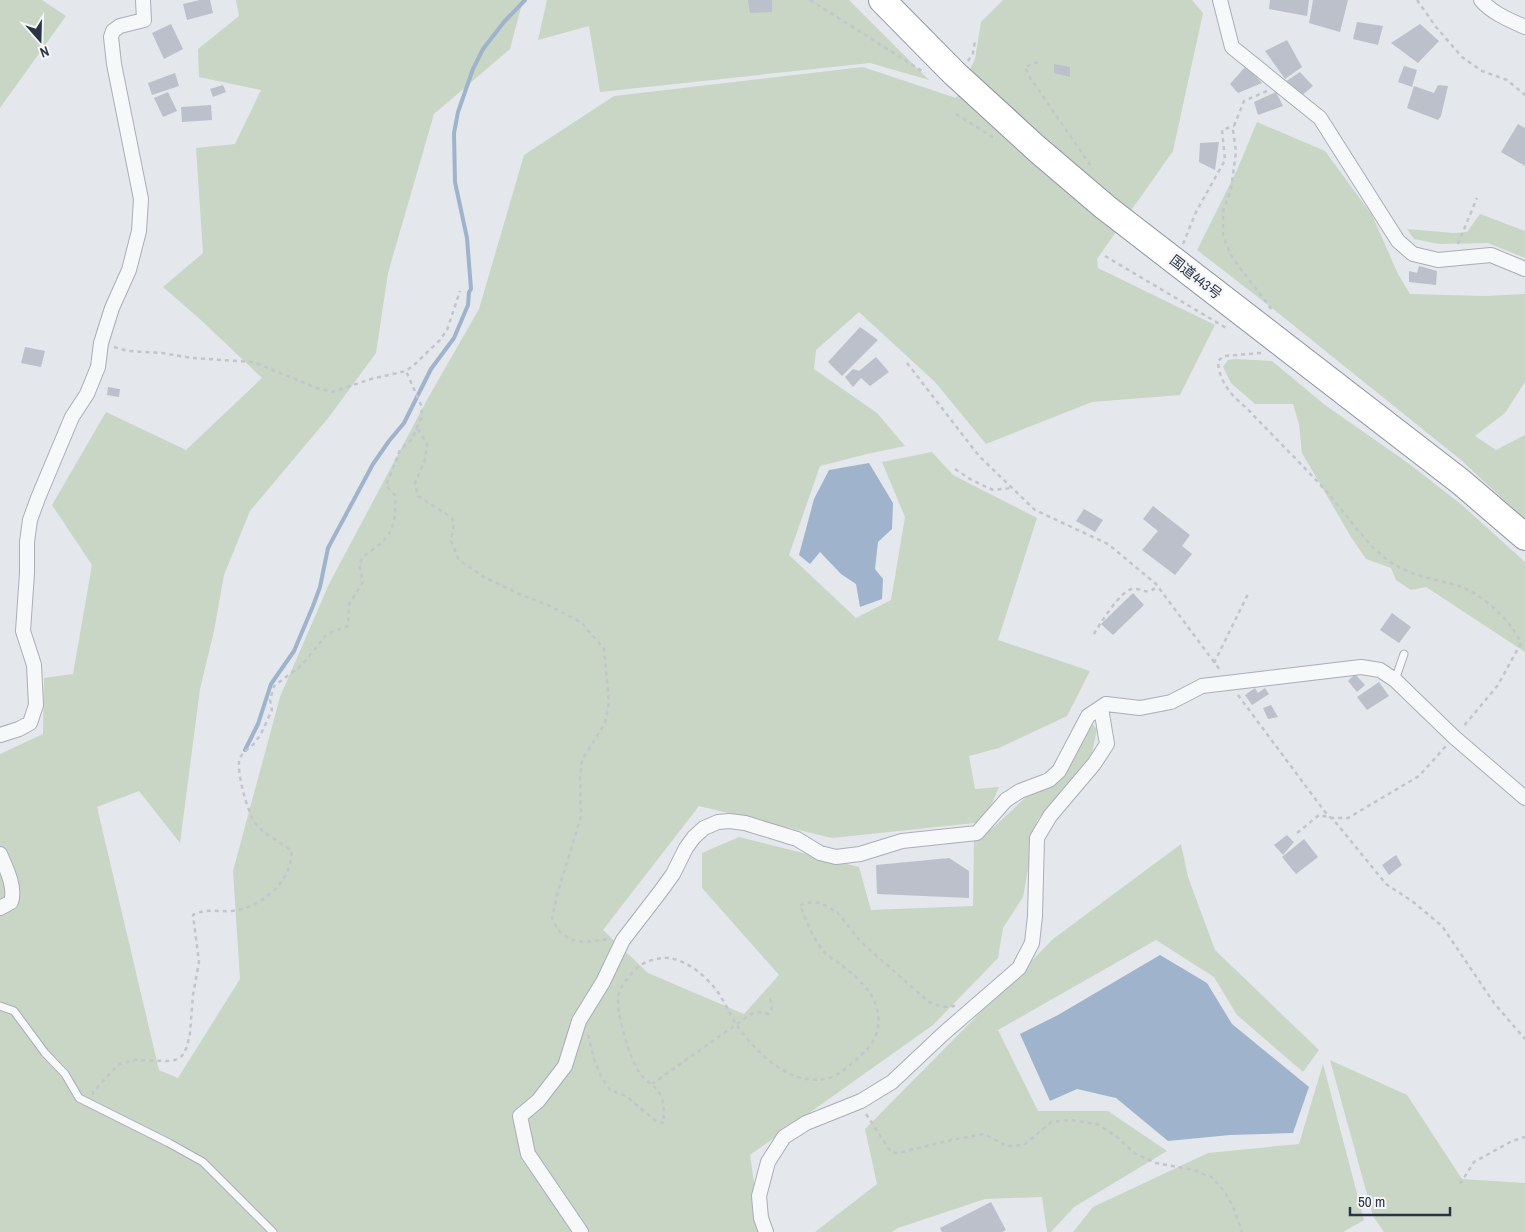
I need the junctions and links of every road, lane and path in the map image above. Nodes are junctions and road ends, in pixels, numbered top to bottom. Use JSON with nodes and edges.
{"nodes":[{"id":1,"x":144,"y":0,"type":"edge"},
{"id":2,"x":810,"y":0,"type":"edge"},
{"id":3,"x":882,"y":0,"type":"edge"},
{"id":4,"x":1220,"y":0,"type":"edge"},
{"id":5,"x":1417,"y":0,"type":"edge"},
{"id":6,"x":1480,"y":0,"type":"edge"},
{"id":7,"x":1525,"y":27,"type":"edge"},
{"id":8,"x":1038,"y":62,"type":"dead end"},
{"id":9,"x":929,"y":76,"type":"dead end"},
{"id":10,"x":1276,"y":83,"type":"junction"},
{"id":11,"x":1525,"y":95,"type":"edge"},
{"id":12,"x":1234,"y":126,"type":"junction"},
{"id":13,"x":1093,"y":170,"type":"dead end"},
{"id":14,"x":1477,"y":198,"type":"dead end"},
{"id":15,"x":1104,"y":256,"type":"dead end"},
{"id":16,"x":1438,"y":260,"type":"junction"},
{"id":17,"x":1176,"y":261,"type":"junction"},
{"id":18,"x":1525,"y":269,"type":"edge"},
{"id":19,"x":460,"y":292,"type":"dead end"},
{"id":20,"x":1272,"y":310,"type":"dead end"},
{"id":21,"x":1235,"y":333,"type":"dead end"},
{"id":22,"x":101,"y":343,"type":"junction"},
{"id":23,"x":1283,"y":344,"type":"junction"},
{"id":24,"x":907,"y":363,"type":"dead end"},
{"id":25,"x":406,"y":371,"type":"junction"},
{"id":26,"x":418,"y":429,"type":"junction"},
{"id":27,"x":955,"y":469,"type":"dead end"},
{"id":28,"x":1011,"y":488,"type":"junction"},
{"id":29,"x":1525,"y":537,"type":"edge"},
{"id":30,"x":1158,"y":587,"type":"junction"},
{"id":31,"x":1249,"y":592,"type":"dead end"},
{"id":32,"x":1094,"y":634,"type":"dead end"},
{"id":33,"x":1404,"y":654,"type":"dead end"},
{"id":34,"x":1214,"y":663,"type":"junction"},
{"id":35,"x":1395,"y":680,"type":"junction"},
{"id":36,"x":1229,"y":682,"type":"junction"},
{"id":37,"x":1101,"y":708,"type":"junction"},
{"id":38,"x":0,"y":735,"type":"edge"},
{"id":39,"x":1454,"y":737,"type":"junction"},
{"id":40,"x":1525,"y":798,"type":"edge"},
{"id":41,"x":1332,"y":818,"type":"junction"},
{"id":42,"x":1297,"y":833,"type":"dead end"},
{"id":43,"x":0,"y":854,"type":"edge"},
{"id":44,"x":0,"y":908,"type":"edge"},
{"id":45,"x":623,"y":940,"type":"junction"},
{"id":46,"x":770,"y":998,"type":"dead end"},
{"id":47,"x":0,"y":1006,"type":"edge"},
{"id":48,"x":976,"y":1006,"type":"junction"},
{"id":49,"x":579,"y":1021,"type":"junction"},
{"id":50,"x":737,"y":1025,"type":"junction"},
{"id":51,"x":1525,"y":1039,"type":"edge"},
{"id":52,"x":652,"y":1084,"type":"junction"},
{"id":53,"x":861,"y":1101,"type":"junction"},
{"id":54,"x":91,"y":1104,"type":"junction"},
{"id":55,"x":1525,"y":1137,"type":"edge"},
{"id":56,"x":1460,"y":1184,"type":"dead end"},
{"id":57,"x":273,"y":1232,"type":"edge"},
{"id":58,"x":581,"y":1232,"type":"edge"},
{"id":59,"x":766,"y":1232,"type":"edge"},
{"id":60,"x":1242,"y":1232,"type":"edge"}],
"edges":[{"from":1,"to":22,"type":"street"},
{"from":2,"to":9,"type":"path"},
{"from":3,"to":17,"type":"highway","name":"国道443号"},
{"from":4,"to":10,"type":"street"},
{"from":5,"to":11,"type":"path"},
{"from":6,"to":7,"type":"street"},
{"from":8,"to":13,"type":"path"},
{"from":10,"to":12,"type":"path"},
{"from":10,"to":16,"type":"street"},
{"from":12,"to":17,"type":"path"},
{"from":12,"to":20,"type":"path"},
{"from":14,"to":16,"type":"path"},
{"from":15,"to":21,"type":"path"},
{"from":16,"to":18,"type":"street"},
{"from":17,"to":23,"type":"highway","name":"国道443号"},
{"from":19,"to":25,"type":"path"},
{"from":22,"to":25,"type":"path"},
{"from":22,"to":38,"type":"street"},
{"from":23,"to":29,"type":"highway","name":"国道443号"},
{"from":23,"to":39,"type":"path"},
{"from":24,"to":28,"type":"path"},
{"from":25,"to":26,"type":"path"},
{"from":26,"to":45,"type":"path"},
{"from":26,"to":54,"type":"path"},
{"from":27,"to":28,"type":"path"},
{"from":28,"to":30,"type":"path"},
{"from":30,"to":32,"type":"path"},
{"from":30,"to":34,"type":"path"},
{"from":31,"to":34,"type":"path"},
{"from":33,"to":35,"type":"lane"},
{"from":34,"to":36,"type":"path"},
{"from":35,"to":36,"type":"street"},
{"from":35,"to":39,"type":"street"},
{"from":36,"to":37,"type":"street"},
{"from":36,"to":41,"type":"path"},
{"from":37,"to":45,"type":"street"},
{"from":37,"to":48,"type":"street"},
{"from":39,"to":40,"type":"street"},
{"from":39,"to":41,"type":"path"},
{"from":41,"to":42,"type":"path"},
{"from":41,"to":51,"type":"path"},
{"from":43,"to":44,"type":"street"},
{"from":45,"to":49,"type":"street"},
{"from":46,"to":50,"type":"path"},
{"from":47,"to":54,"type":"lane"},
{"from":48,"to":50,"type":"path"},
{"from":48,"to":53,"type":"street"},
{"from":49,"to":52,"type":"path"},
{"from":49,"to":58,"type":"street"},
{"from":50,"to":52,"type":"path"},
{"from":50,"to":52,"type":"path"},
{"from":53,"to":59,"type":"street"},
{"from":53,"to":60,"type":"path"},
{"from":54,"to":57,"type":"lane"},
{"from":55,"to":56,"type":"path"}]}
